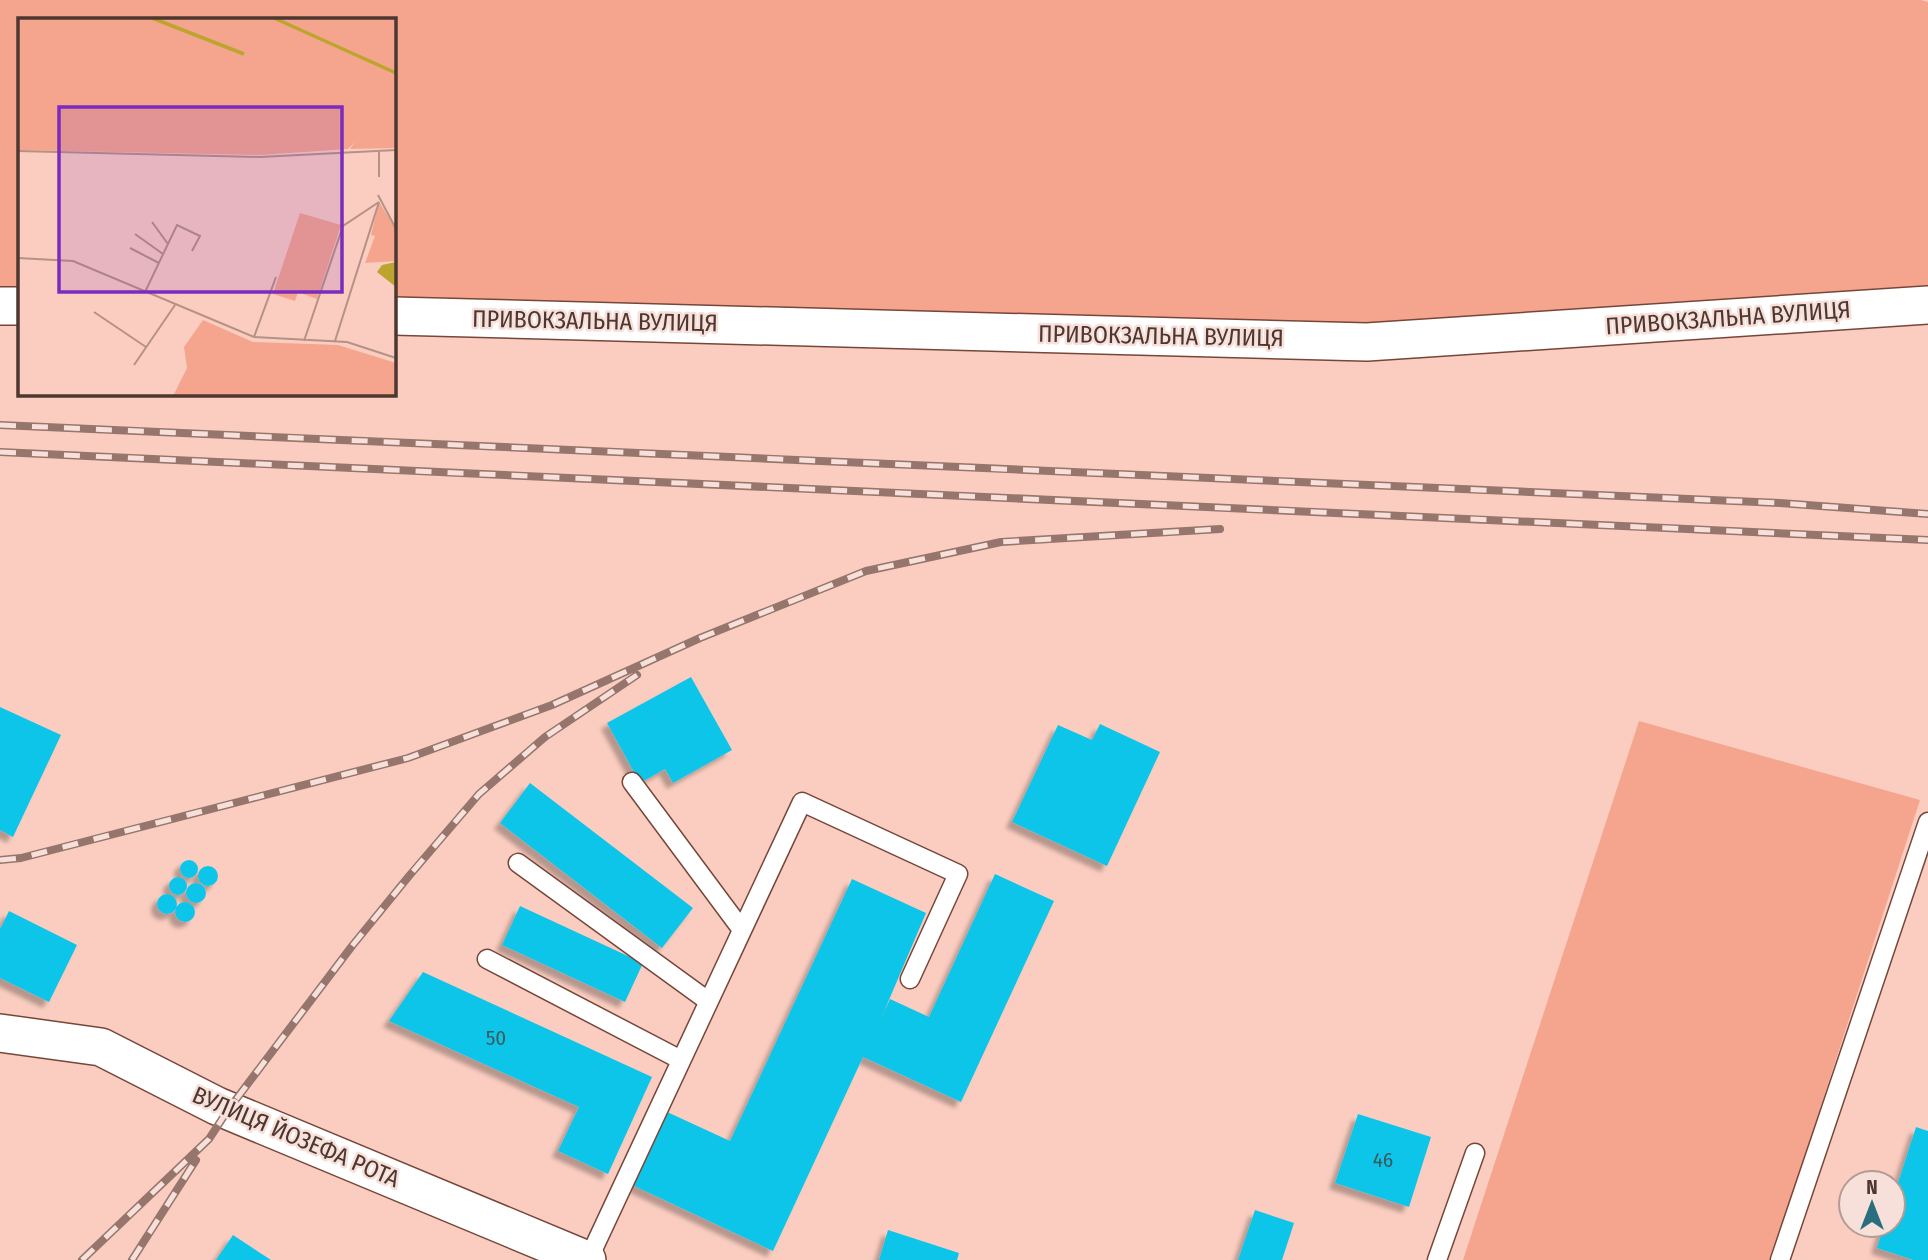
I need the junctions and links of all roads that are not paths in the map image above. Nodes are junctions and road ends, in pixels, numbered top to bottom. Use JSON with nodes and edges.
{"nodes":[{"id":1,"x":1928,"y":305,"type":"edge"},
{"id":2,"x":0,"y":306,"type":"edge"},
{"id":3,"x":18,"y":306,"type":"edge"},
{"id":4,"x":396,"y":316,"type":"edge"},
{"id":5,"x":632,"y":782,"type":"dead end"},
{"id":6,"x":1928,"y":822,"type":"edge"},
{"id":7,"x":518,"y":863,"type":"dead end"},
{"id":8,"x":742,"y":930,"type":"junction"},
{"id":9,"x":487,"y":959,"type":"dead end"},
{"id":10,"x":910,"y":979,"type":"dead end"},
{"id":11,"x":709,"y":1001,"type":"junction"},
{"id":12,"x":0,"y":1034,"type":"edge"},
{"id":13,"x":681,"y":1060,"type":"junction"},
{"id":14,"x":1475,"y":1153,"type":"dead end"},
{"id":15,"x":588,"y":1260,"type":"edge"},
{"id":16,"x":1437,"y":1260,"type":"edge"},
{"id":17,"x":1780,"y":1260,"type":"edge"}],
"edges":[{"from":1,"to":4,"type":"street","name":"ПРИВОКЗАЛЬНА ВУЛИЦЯ"},
{"from":2,"to":3,"type":"street"},
{"from":5,"to":8,"type":"lane"},
{"from":6,"to":17,"type":"lane"},
{"from":7,"to":11,"type":"lane"},
{"from":8,"to":10,"type":"lane"},
{"from":8,"to":11,"type":"lane"},
{"from":9,"to":13,"type":"lane"},
{"from":11,"to":13,"type":"lane"},
{"from":12,"to":15,"type":"street","name":"ВУЛИЦЯ ЙОЗЕФА РОТА"},
{"from":13,"to":15,"type":"lane"},
{"from":14,"to":16,"type":"lane"}]}
